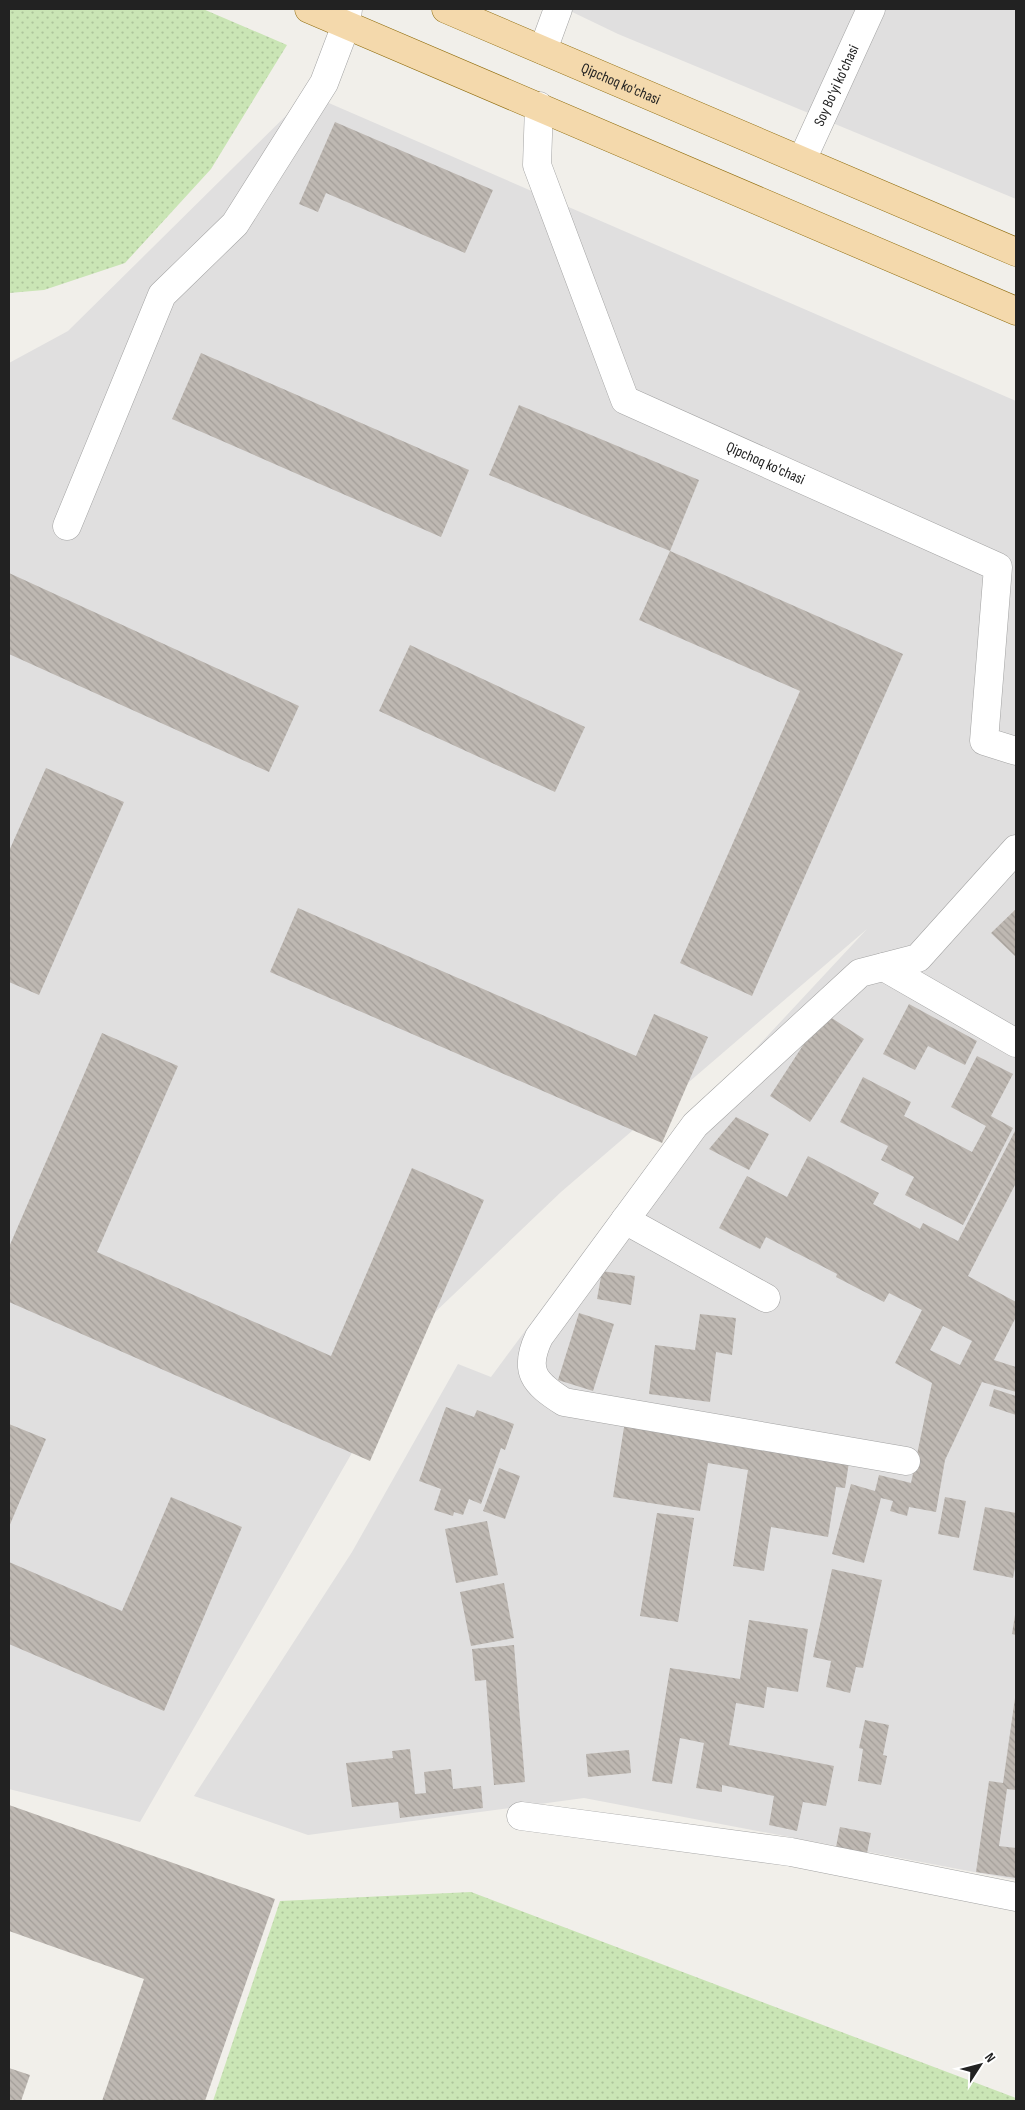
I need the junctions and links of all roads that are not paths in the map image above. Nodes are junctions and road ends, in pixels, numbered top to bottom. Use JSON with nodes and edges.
{"nodes":[{"id":1,"x":446,"y":9,"type":"edge"},
{"id":2,"x":558,"y":9,"type":"edge"},
{"id":3,"x":871,"y":9,"type":"edge"},
{"id":4,"x":333,"y":13,"type":"edge"},
{"id":5,"x":543,"y":50,"type":"junction"},
{"id":6,"x":538,"y":106,"type":"junction"},
{"id":7,"x":802,"y":160,"type":"junction"},
{"id":8,"x":1016,"y":252,"type":"edge"},
{"id":9,"x":1016,"y":311,"type":"edge"},
{"id":10,"x":66,"y":526,"type":"dead end"},
{"id":11,"x":1016,"y":750,"type":"edge"},
{"id":12,"x":1016,"y":849,"type":"edge"},
{"id":13,"x":884,"y":966,"type":"junction"},
{"id":14,"x":1016,"y":1043,"type":"edge"},
{"id":15,"x":625,"y":1220,"type":"junction"},
{"id":16,"x":766,"y":1298,"type":"dead end"},
{"id":17,"x":906,"y":1461,"type":"dead end"},
{"id":18,"x":521,"y":1816,"type":"dead end"},
{"id":19,"x":1016,"y":1896,"type":"edge"}],
"edges":[{"from":1,"to":5,"type":"main road","name":"Qipchoq ko'chasi"},
{"from":2,"to":5,"type":"street"},
{"from":3,"to":7,"type":"street","name":"Soy Bo'yi ko'chasi"},
{"from":4,"to":6,"type":"main road"},
{"from":4,"to":10,"type":"street"},
{"from":5,"to":7,"type":"main road","name":"Qipchoq ko'chasi"},
{"from":6,"to":9,"type":"main road"},
{"from":6,"to":11,"type":"street","name":"Qipchoq ko'chasi"},
{"from":7,"to":8,"type":"main road","name":"Qipchoq ko'chasi"},
{"from":12,"to":13,"type":"street"},
{"from":13,"to":14,"type":"street"},
{"from":13,"to":15,"type":"street"},
{"from":15,"to":16,"type":"street"},
{"from":15,"to":17,"type":"street"},
{"from":18,"to":19,"type":"street"}]}
